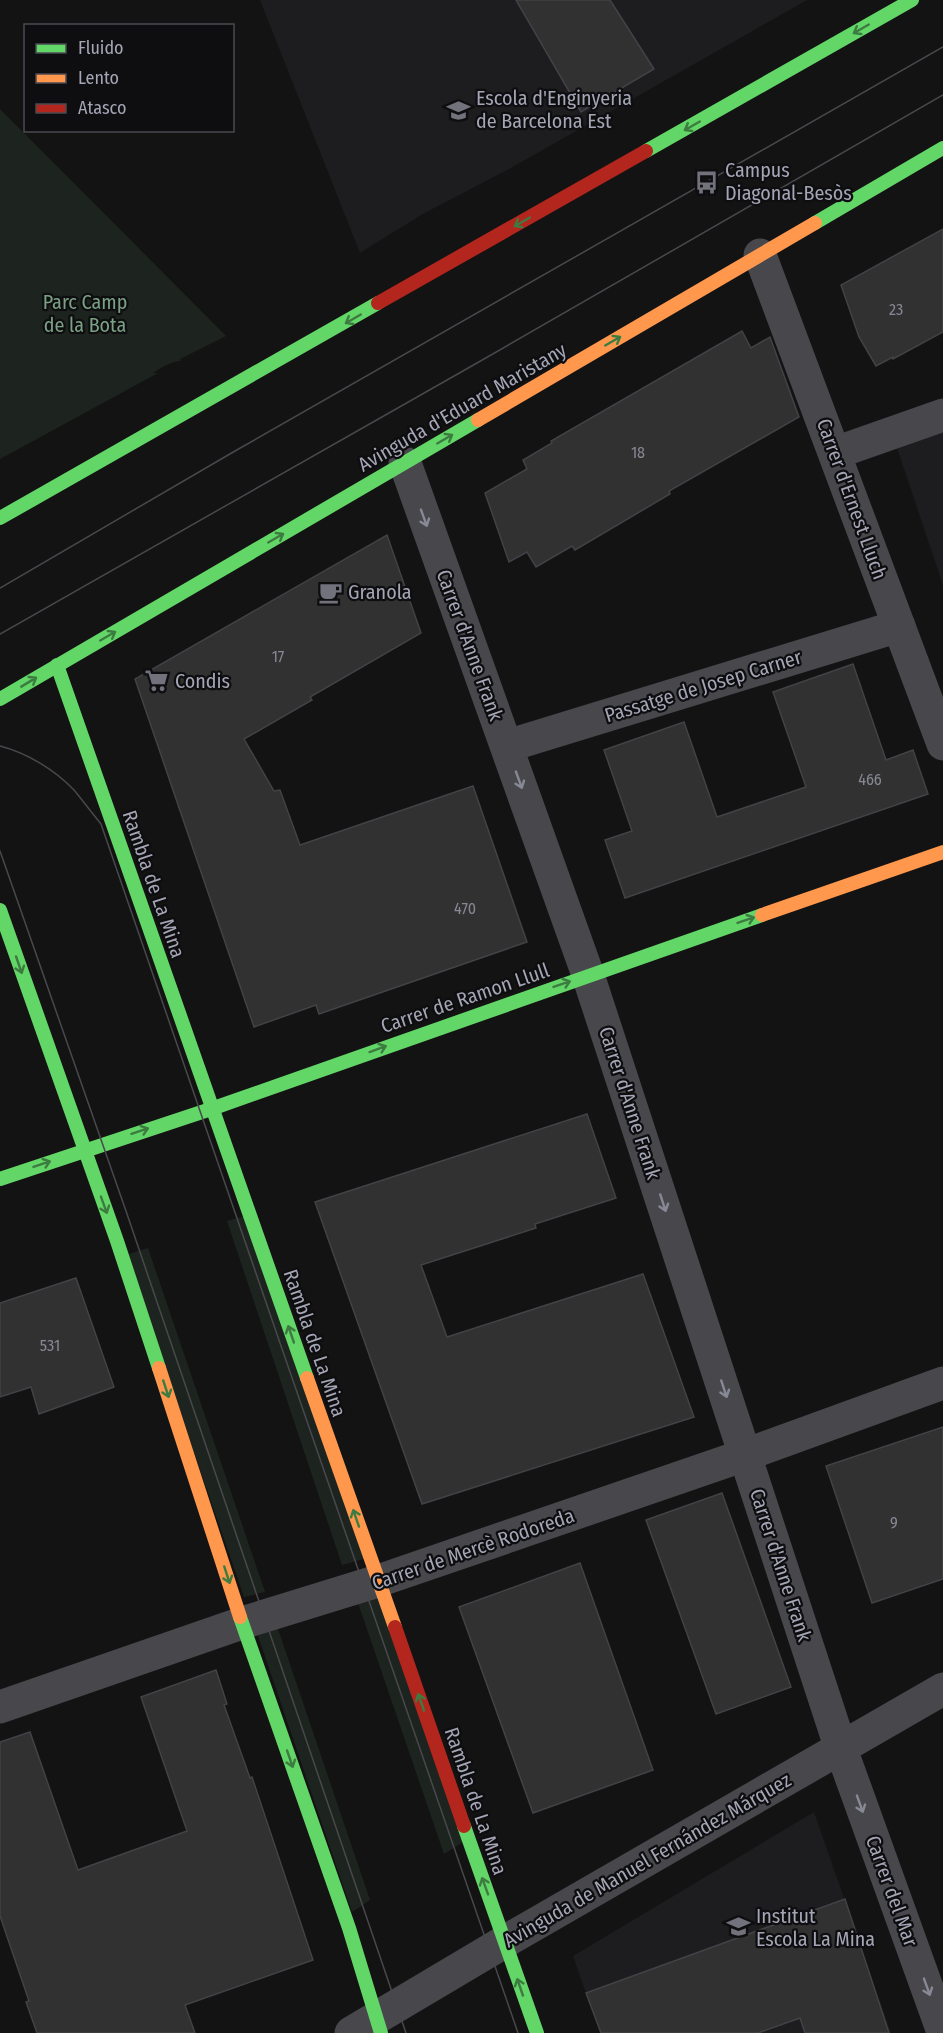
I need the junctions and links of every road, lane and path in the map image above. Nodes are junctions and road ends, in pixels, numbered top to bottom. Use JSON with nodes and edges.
{"nodes":[{"id":1,"x":912,"y":0,"type":"edge"},
{"id":2,"x":943,"y":148,"type":"edge"},
{"id":3,"x":760,"y":255,"type":"junction"},
{"id":4,"x":943,"y":415,"type":"edge"},
{"id":5,"x":835,"y":453,"type":"junction"},
{"id":6,"x":405,"y":463,"type":"junction"},
{"id":7,"x":0,"y":518,"type":"edge"},
{"id":8,"x":899,"y":626,"type":"junction"},
{"id":9,"x":57,"y":665,"type":"junction"},
{"id":10,"x":0,"y":699,"type":"edge"},
{"id":11,"x":943,"y":744,"type":"edge"},
{"id":12,"x":507,"y":746,"type":"junction"},
{"id":13,"x":943,"y":852,"type":"edge"},
{"id":14,"x":0,"y":910,"type":"edge"},
{"id":15,"x":588,"y":975,"type":"junction"},
{"id":16,"x":211,"y":1108,"type":"junction"},
{"id":17,"x":84,"y":1149,"type":"junction"},
{"id":18,"x":0,"y":1179,"type":"edge"},
{"id":19,"x":943,"y":1383,"type":"edge"},
{"id":20,"x":745,"y":1455,"type":"junction"},
{"id":21,"x":378,"y":1581,"type":"junction"},
{"id":22,"x":243,"y":1623,"type":"junction"},
{"id":23,"x":943,"y":1689,"type":"edge"},
{"id":24,"x":0,"y":1707,"type":"edge"},
{"id":25,"x":840,"y":1749,"type":"junction"},
{"id":26,"x":504,"y":1942,"type":"junction"},
{"id":27,"x":370,"y":2028,"type":"edge"},
{"id":28,"x":943,"y":2032,"type":"edge"},
{"id":29,"x":537,"y":2033,"type":"edge"}],
"edges":[{"from":1,"to":7,"type":"main road","one_way":true},
{"from":2,"to":3,"type":"main road","name":"Avinguda d'Eduard Maristany"},
{"from":3,"to":5,"type":"street","name":"Carrer d'Ernest Lluch"},
{"from":6,"to":3,"type":"main road","name":"Avinguda d'Eduard Maristany","one_way":true},
{"from":4,"to":5,"type":"street"},
{"from":5,"to":8,"type":"street","name":"Carrer d'Ernest Lluch"},
{"from":9,"to":6,"type":"main road","name":"Avinguda d'Eduard Maristany","one_way":true},
{"from":6,"to":12,"type":"street","name":"Carrer d'Anne Frank","one_way":true},
{"from":8,"to":11,"type":"street","name":"Carrer d'Ernest Lluch"},
{"from":8,"to":12,"type":"street","name":"Passatge de Josep Carner"},
{"from":10,"to":9,"type":"main road","name":"Avinguda d'Eduard Maristany","one_way":true},
{"from":9,"to":16,"type":"main road","name":"Rambla de La Mina"},
{"from":12,"to":15,"type":"street","name":"Carrer d'Anne Frank","one_way":true},
{"from":15,"to":13,"type":"main road","name":"Carrer de Ramon Llull","one_way":true},
{"from":14,"to":17,"type":"main road","one_way":true},
{"from":16,"to":15,"type":"main road","name":"Carrer de Ramon Llull","one_way":true},
{"from":15,"to":20,"type":"street","name":"Carrer d'Anne Frank","one_way":true},
{"from":17,"to":16,"type":"main road","name":"Carrer de Ramon Llull","one_way":true},
{"from":21,"to":16,"type":"main road","name":"Rambla de La Mina","one_way":true},
{"from":18,"to":17,"type":"main road","name":"Carrer de Ramon Llull","one_way":true},
{"from":17,"to":22,"type":"main road","one_way":true},
{"from":19,"to":20,"type":"street","name":"Carrer de Mercè Rodoreda"},
{"from":20,"to":21,"type":"street","name":"Carrer de Mercè Rodoreda"},
{"from":20,"to":25,"type":"street","name":"Carrer d'Anne Frank"},
{"from":21,"to":22,"type":"street","name":"Carrer de Mercè Rodoreda"},
{"from":26,"to":21,"type":"main road","name":"Rambla de La Mina","one_way":true},
{"from":22,"to":24,"type":"street","name":"Carrer de Mercè Rodoreda"},
{"from":22,"to":27,"type":"main road","one_way":true},
{"from":23,"to":25,"type":"street","name":"Avinguda de Manuel Fernández Márquez"},
{"from":25,"to":26,"type":"street","name":"Avinguda de Manuel Fernández Márquez"},
{"from":25,"to":28,"type":"street","name":"Carrer del Mar","one_way":true},
{"from":26,"to":27,"type":"street","name":"Avinguda de Manuel Fernández Márquez"},
{"from":29,"to":26,"type":"main road","name":"Rambla de La Mina","one_way":true}]}
